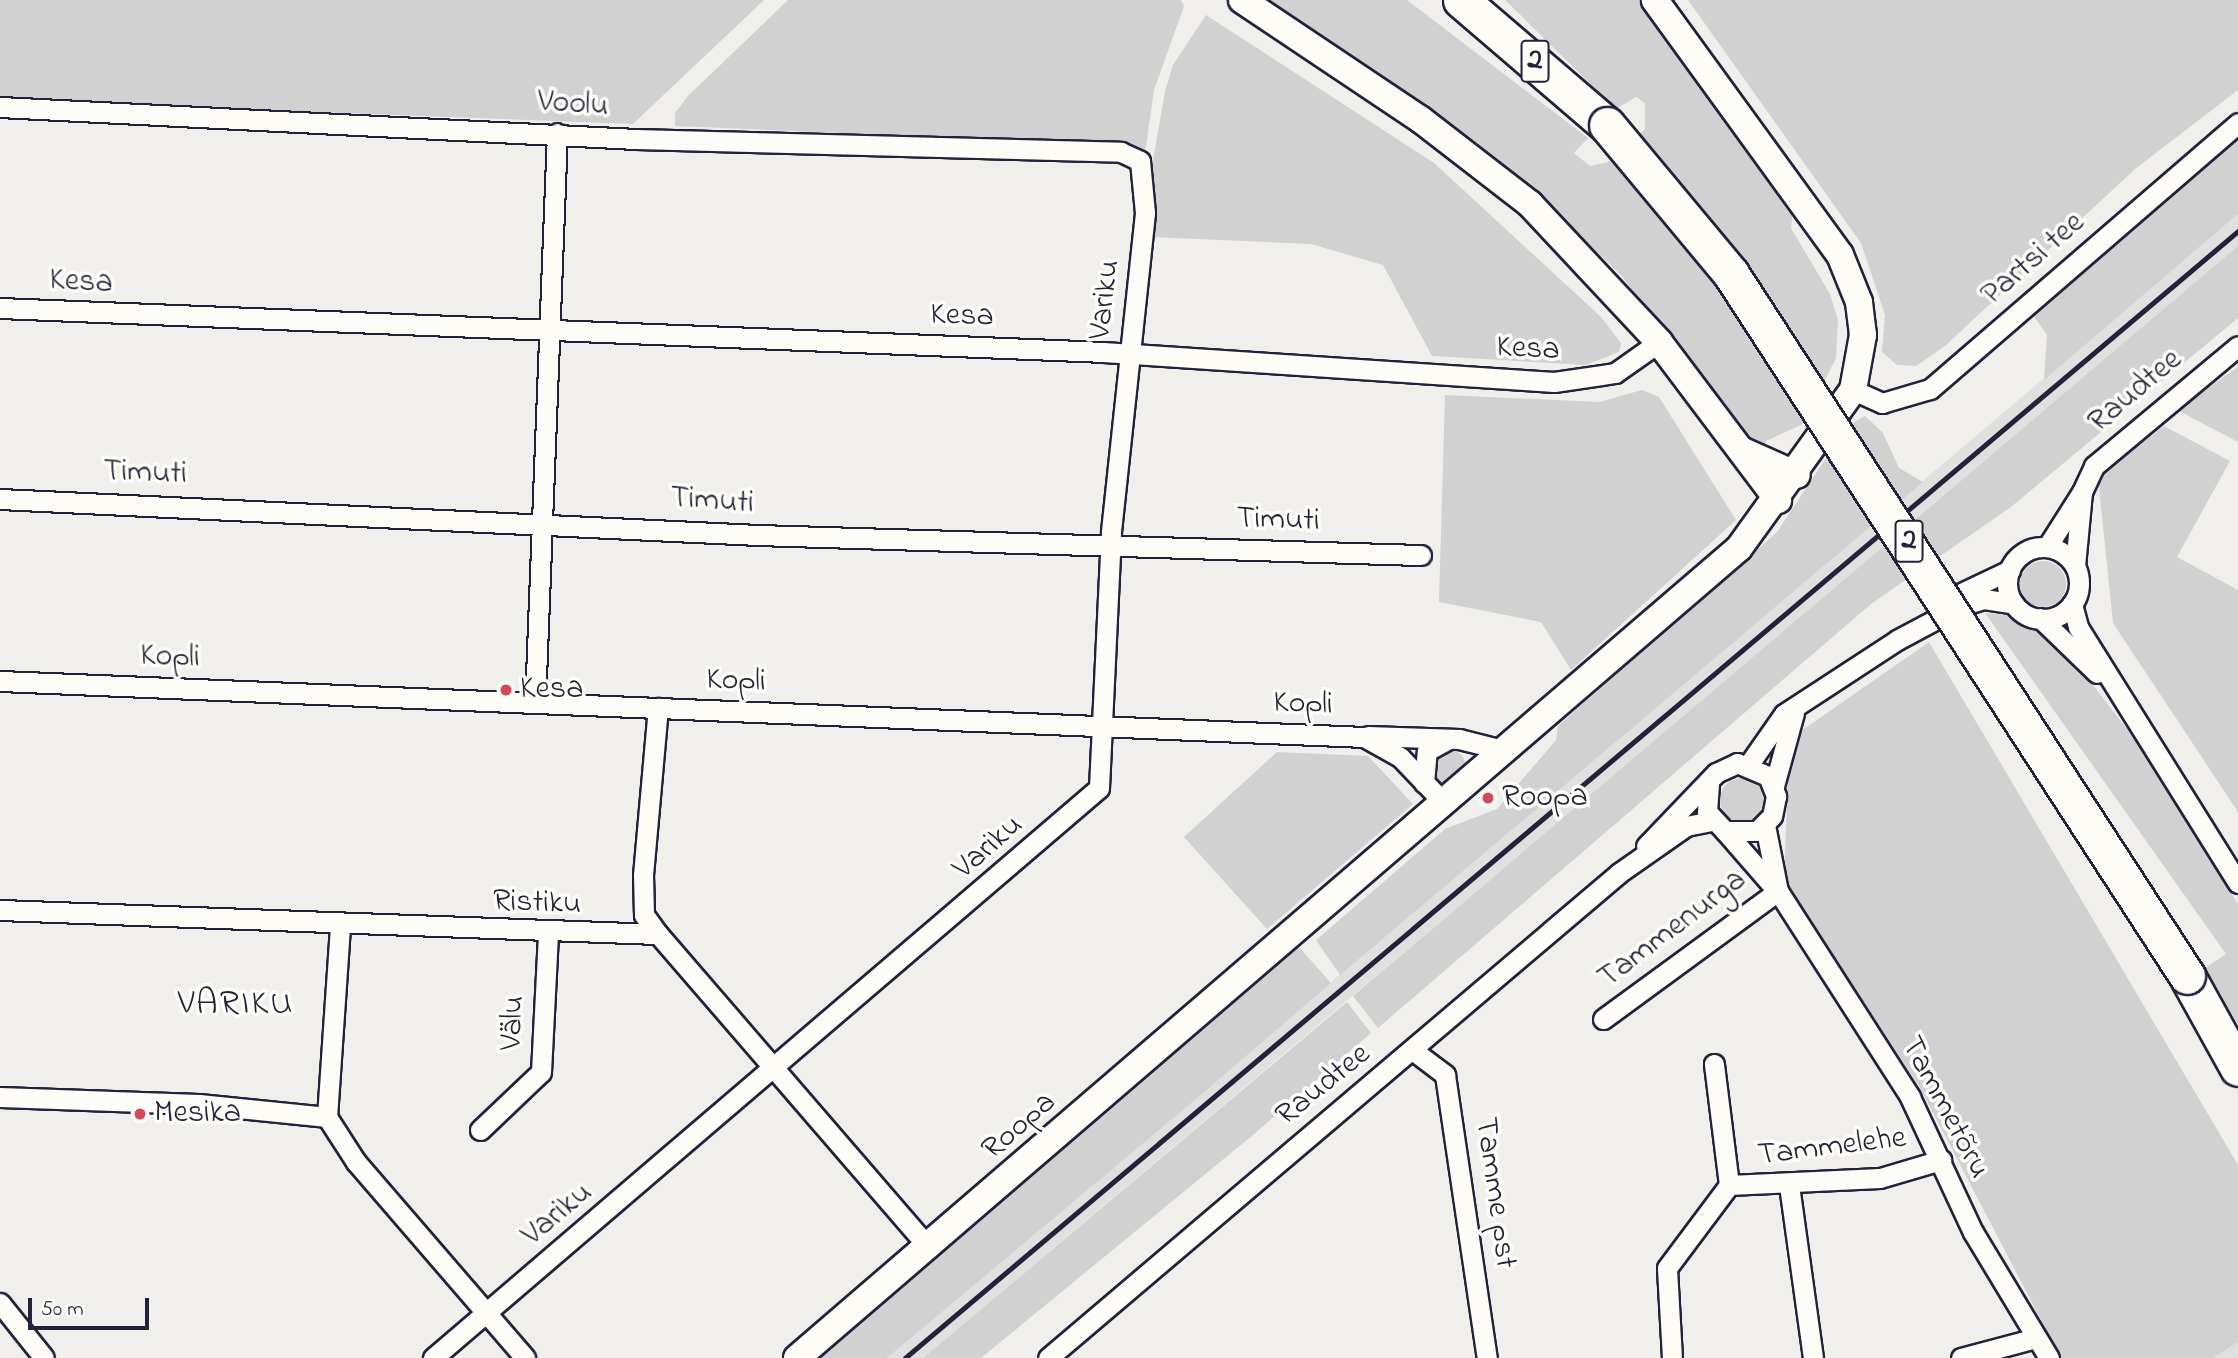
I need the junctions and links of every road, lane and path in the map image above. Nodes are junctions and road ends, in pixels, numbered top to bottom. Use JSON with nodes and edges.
{"nodes":[{"id":1,"x":1242,"y":0,"type":"edge"},
{"id":2,"x":1461,"y":0,"type":"edge"},
{"id":3,"x":1655,"y":0,"type":"edge"},
{"id":4,"x":0,"y":107,"type":"edge"},
{"id":5,"x":2238,"y":123,"type":"edge"},
{"id":6,"x":557,"y":133,"type":"junction"},
{"id":7,"x":1140,"y":161,"type":"joint"},
{"id":8,"x":0,"y":308,"type":"edge"},
{"id":9,"x":548,"y":330,"type":"junction"},
{"id":10,"x":1659,"y":342,"type":"junction"},
{"id":11,"x":2238,"y":346,"type":"edge"},
{"id":12,"x":1129,"y":353,"type":"junction"},
{"id":13,"x":1853,"y":390,"type":"junction"},
{"id":14,"x":1741,"y":450,"type":"junction"},
{"id":15,"x":1797,"y":475,"type":"junction"},
{"id":16,"x":2082,"y":492,"type":"junction"},
{"id":17,"x":0,"y":499,"type":"edge"},
{"id":18,"x":1779,"y":500,"type":"junction"},
{"id":19,"x":540,"y":522,"type":"junction"},
{"id":20,"x":1111,"y":545,"type":"junction"},
{"id":21,"x":2047,"y":547,"type":"junction"},
{"id":22,"x":1421,"y":555,"type":"dead end"},
{"id":23,"x":2075,"y":566,"type":"junction"},
{"id":24,"x":2010,"y":570,"type":"junction"},
{"id":25,"x":2014,"y":604,"type":"junction"},
{"id":26,"x":2072,"y":604,"type":"junction"},
{"id":27,"x":2040,"y":618,"type":"junction"},
{"id":28,"x":1897,"y":640,"type":"junction"},
{"id":29,"x":0,"y":681,"type":"edge"},
{"id":30,"x":535,"y":703,"type":"junction"},
{"id":31,"x":2126,"y":705,"type":"junction"},
{"id":32,"x":658,"y":708,"type":"junction"},
{"id":33,"x":1795,"y":709,"type":"junction"},
{"id":34,"x":1107,"y":727,"type":"junction"},
{"id":35,"x":1364,"y":737,"type":"junction"},
{"id":36,"x":1459,"y":739,"type":"junction"},
{"id":37,"x":1507,"y":751,"type":"junction"},
{"id":38,"x":1749,"y":764,"type":"junction"},
{"id":39,"x":1709,"y":782,"type":"junction"},
{"id":40,"x":1424,"y":783,"type":"junction"},
{"id":41,"x":1774,"y":786,"type":"junction"},
{"id":42,"x":1445,"y":804,"type":"junction"},
{"id":43,"x":1765,"y":825,"type":"junction"},
{"id":44,"x":1719,"y":826,"type":"junction"},
{"id":45,"x":1636,"y":861,"type":"junction"},
{"id":46,"x":2238,"y":883,"type":"edge"},
{"id":47,"x":1778,"y":891,"type":"junction"},
{"id":48,"x":0,"y":911,"type":"edge"},
{"id":49,"x":340,"y":926,"type":"junction"},
{"id":50,"x":658,"y":934,"type":"junction"},
{"id":51,"x":548,"y":935,"type":"junction"},
{"id":52,"x":1603,"y":1019,"type":"dead end"},
{"id":53,"x":2229,"y":1043,"type":"edge"},
{"id":54,"x":1415,"y":1052,"type":"junction"},
{"id":55,"x":1714,"y":1064,"type":"dead end"},
{"id":56,"x":2238,"y":1068,"type":"edge"},
{"id":57,"x":777,"y":1070,"type":"junction"},
{"id":58,"x":0,"y":1097,"type":"edge"},
{"id":59,"x":327,"y":1117,"type":"junction"},
{"id":60,"x":480,"y":1130,"type":"dead end"},
{"id":61,"x":1941,"y":1160,"type":"junction"},
{"id":62,"x":1729,"y":1185,"type":"junction"},
{"id":63,"x":1789,"y":1185,"type":"junction"},
{"id":64,"x":929,"y":1248,"type":"junction"},
{"id":65,"x":0,"y":1303,"type":"edge"},
{"id":66,"x":487,"y":1314,"type":"junction"},
{"id":67,"x":2036,"y":1338,"type":"junction"},
{"id":68,"x":44,"y":1358,"type":"edge"},
{"id":69,"x":433,"y":1358,"type":"edge"},
{"id":70,"x":525,"y":1358,"type":"edge"},
{"id":71,"x":797,"y":1358,"type":"edge"},
{"id":72,"x":1048,"y":1358,"type":"edge"},
{"id":73,"x":1487,"y":1358,"type":"edge"},
{"id":74,"x":1672,"y":1358,"type":"edge"},
{"id":75,"x":1813,"y":1358,"type":"edge"},
{"id":76,"x":1961,"y":1358,"type":"edge"},
{"id":77,"x":2049,"y":1358,"type":"edge"}],
"edges":[{"from":1,"to":10,"type":"street"},
{"from":2,"to":53,"type":"highway","number":"2","bridge":true},
{"from":3,"to":13,"type":"street"},
{"from":4,"to":6,"type":"street","name":"Voolu"},
{"from":5,"to":13,"type":"street","name":"Partsi tee"},
{"from":6,"to":7,"type":"street","name":"Voolu"},
{"from":6,"to":9,"type":"street"},
{"from":7,"to":12,"type":"street","name":"Variku"},
{"from":8,"to":9,"type":"street","name":"Kesa"},
{"from":9,"to":12,"type":"street","name":"Kesa"},
{"from":9,"to":19,"type":"street"},
{"from":10,"to":12,"type":"street","name":"Kesa"},
{"from":10,"to":14,"type":"street"},
{"from":11,"to":16,"type":"street","name":"Raudtee"},
{"from":12,"to":20,"type":"street","name":"Variku"},
{"from":13,"to":15,"type":"street","name":"Roopa"},
{"from":14,"to":15,"type":"street"},
{"from":14,"to":18,"type":"street"},
{"from":15,"to":18,"type":"street","name":"Roopa"},
{"from":16,"to":21,"type":"street","name":"Raudtee"},
{"from":16,"to":23,"type":"street","name":"Raudtee"},
{"from":17,"to":19,"type":"street","name":"Timuti"},
{"from":18,"to":37,"type":"street","name":"Roopa"},
{"from":19,"to":20,"type":"street","name":"Timuti"},
{"from":19,"to":30,"type":"street"},
{"from":20,"to":22,"type":"street","name":"Timuti"},
{"from":20,"to":34,"type":"street","name":"Variku"},
{"from":21,"to":23,"type":"street"},
{"from":21,"to":24,"type":"street"},
{"from":23,"to":26,"type":"street","name":"Raudtee"},
{"from":24,"to":25,"type":"street"},
{"from":24,"to":28,"type":"street"},
{"from":25,"to":27,"type":"street"},
{"from":25,"to":28,"type":"street"},
{"from":26,"to":27,"type":"street"},
{"from":26,"to":31,"type":"street"},
{"from":27,"to":31,"type":"street"},
{"from":28,"to":33,"type":"street"},
{"from":29,"to":30,"type":"street","name":"Kopli"},
{"from":30,"to":32,"type":"street","name":"Kopli"},
{"from":31,"to":46,"type":"street"},
{"from":32,"to":34,"type":"street","name":"Kopli"},
{"from":32,"to":50,"type":"street"},
{"from":33,"to":38,"type":"street"},
{"from":33,"to":41,"type":"street"},
{"from":34,"to":35,"type":"street","name":"Kopli"},
{"from":34,"to":57,"type":"street","name":"Variku"},
{"from":35,"to":36,"type":"street"},
{"from":35,"to":40,"type":"street","name":"Kopli"},
{"from":36,"to":37,"type":"street"},
{"from":36,"to":40,"type":"street"},
{"from":37,"to":42,"type":"street","name":"Roopa"},
{"from":38,"to":39,"type":"street","name":"Raudtee"},
{"from":38,"to":41,"type":"street"},
{"from":39,"to":44,"type":"street"},
{"from":39,"to":45,"type":"street","name":"Raudtee"},
{"from":40,"to":42,"type":"street","name":"Kopli"},
{"from":41,"to":43,"type":"street"},
{"from":42,"to":64,"type":"street","name":"Roopa"},
{"from":43,"to":44,"type":"street","name":"Raudtee"},
{"from":43,"to":47,"type":"street","name":"Tammetõru"},
{"from":44,"to":45,"type":"street","name":"Raudtee"},
{"from":44,"to":47,"type":"street","name":"Tammetõru"},
{"from":45,"to":54,"type":"street","name":"Raudtee"},
{"from":47,"to":52,"type":"street","name":"Tammenurga"},
{"from":47,"to":61,"type":"street","name":"Tammetõru"},
{"from":48,"to":49,"type":"street","name":"Ristiku"},
{"from":49,"to":51,"type":"street","name":"Ristiku"},
{"from":49,"to":59,"type":"street"},
{"from":50,"to":51,"type":"street","name":"Ristiku"},
{"from":50,"to":57,"type":"street"},
{"from":51,"to":60,"type":"street","name":"Välu"},
{"from":53,"to":56,"type":"highway","number":"2"},
{"from":54,"to":72,"type":"street","name":"Raudtee"},
{"from":54,"to":73,"type":"street","name":"Tamme pst"},
{"from":55,"to":62,"type":"street","name":"Tammelehe"},
{"from":57,"to":64,"type":"street"},
{"from":57,"to":66,"type":"street","name":"Variku"},
{"from":58,"to":59,"type":"street"},
{"from":59,"to":66,"type":"street"},
{"from":61,"to":63,"type":"street","name":"Tammelehe"},
{"from":61,"to":67,"type":"street","name":"Tammetõru"},
{"from":62,"to":63,"type":"street","name":"Tammelehe"},
{"from":62,"to":74,"type":"street","name":"Tammelehe"},
{"from":63,"to":75,"type":"street"},
{"from":64,"to":71,"type":"street","name":"Roopa"},
{"from":65,"to":68,"type":"street"},
{"from":66,"to":69,"type":"street","name":"Variku"},
{"from":66,"to":70,"type":"street"},
{"from":67,"to":76,"type":"street"},
{"from":67,"to":77,"type":"street","name":"Tammetõru"}]}
